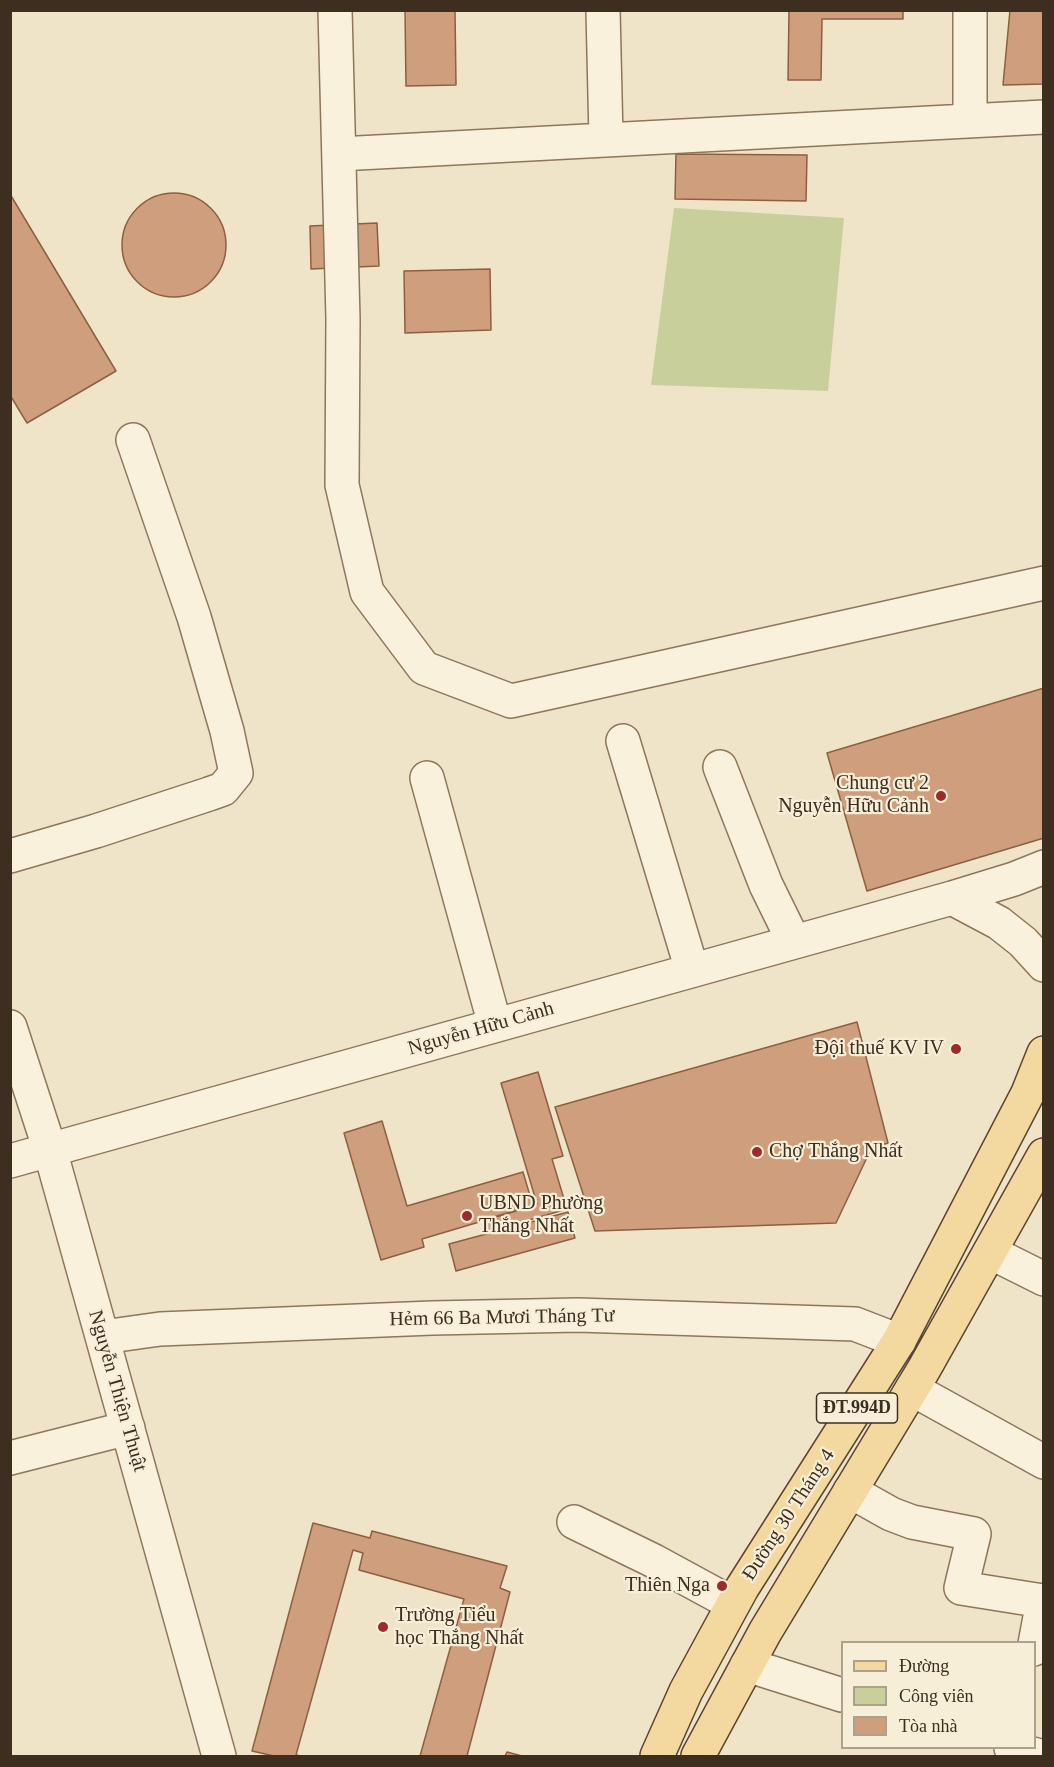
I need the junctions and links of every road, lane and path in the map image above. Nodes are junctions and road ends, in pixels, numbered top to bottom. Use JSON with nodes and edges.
{"nodes":[{"id":1,"x":335,"y":10,"type":"edge"},
{"id":2,"x":603,"y":10,"type":"edge"},
{"id":3,"x":970,"y":10,"type":"edge"},
{"id":4,"x":1044,"y":117,"type":"edge"},
{"id":5,"x":970,"y":121,"type":"junction"},
{"id":6,"x":606,"y":139,"type":"junction"},
{"id":7,"x":339,"y":154,"type":"junction"},
{"id":8,"x":133,"y":440,"type":"dead end"},
{"id":9,"x":1044,"y":583,"type":"edge"},
{"id":10,"x":622,"y":741,"type":"dead end"},
{"id":11,"x":720,"y":767,"type":"dead end"},
{"id":12,"x":427,"y":777,"type":"dead end"},
{"id":13,"x":10,"y":856,"type":"edge"},
{"id":14,"x":1044,"y":867,"type":"edge"},
{"id":15,"x":952,"y":898,"type":"junction"},
{"id":16,"x":794,"y":942,"type":"junction"},
{"id":17,"x":1044,"y":965,"type":"edge"},
{"id":18,"x":692,"y":970,"type":"junction"},
{"id":19,"x":495,"y":1025,"type":"junction"},
{"id":20,"x":10,"y":1027,"type":"edge"},
{"id":21,"x":1044,"y":1053,"type":"edge"},
{"id":22,"x":50,"y":1150,"type":"junction"},
{"id":23,"x":1044,"y":1155,"type":"edge"},
{"id":24,"x":10,"y":1161,"type":"edge"},
{"id":25,"x":990,"y":1252,"type":"junction"},
{"id":26,"x":1044,"y":1279,"type":"edge"},
{"id":27,"x":102,"y":1337,"type":"junction"},
{"id":28,"x":899,"y":1341,"type":"junction"},
{"id":29,"x":912,"y":1389,"type":"junction"},
{"id":30,"x":128,"y":1428,"type":"junction"},
{"id":31,"x":10,"y":1458,"type":"edge"},
{"id":32,"x":1044,"y":1462,"type":"edge"},
{"id":33,"x":850,"y":1491,"type":"junction"},
{"id":34,"x":574,"y":1522,"type":"dead end"},
{"id":35,"x":734,"y":1604,"type":"junction"},
{"id":36,"x":1036,"y":1642,"type":"edge"},
{"id":37,"x":747,"y":1665,"type":"junction"},
{"id":38,"x":841,"y":1694,"type":"edge"},
{"id":39,"x":219,"y":1756,"type":"edge"},
{"id":40,"x":657,"y":1756,"type":"edge"},
{"id":41,"x":698,"y":1756,"type":"edge"}],
"edges":[{"from":1,"to":7,"type":"street"},
{"from":2,"to":6,"type":"street"},
{"from":3,"to":5,"type":"street"},
{"from":4,"to":5,"type":"street"},
{"from":5,"to":6,"type":"street"},
{"from":6,"to":7,"type":"street"},
{"from":7,"to":9,"type":"street"},
{"from":8,"to":13,"type":"street"},
{"from":10,"to":18,"type":"street"},
{"from":11,"to":16,"type":"street"},
{"from":12,"to":19,"type":"street"},
{"from":14,"to":15,"type":"street","name":"Nguyễn Hữu Cảnh"},
{"from":15,"to":16,"type":"street","name":"Nguyễn Hữu Cảnh"},
{"from":15,"to":17,"type":"street"},
{"from":16,"to":18,"type":"street","name":"Nguyễn Hữu Cảnh"},
{"from":18,"to":19,"type":"street","name":"Nguyễn Hữu Cảnh"},
{"from":19,"to":22,"type":"street","name":"Nguyễn Hữu Cảnh"},
{"from":20,"to":22,"type":"street","name":"Nguyễn Thiện Thuật"},
{"from":21,"to":28,"type":"main road","name":"Đường 30 Tháng 4","number":"ĐT.994D"},
{"from":22,"to":24,"type":"street","name":"Nguyễn Hữu Cảnh"},
{"from":22,"to":27,"type":"street","name":"Nguyễn Thiện Thuật"},
{"from":23,"to":25,"type":"main road","name":"Đường 30 Tháng 4","number":"ĐT.994D"},
{"from":25,"to":26,"type":"street"},
{"from":25,"to":29,"type":"main road","name":"Đường 30 Tháng 4","number":"ĐT.994D"},
{"from":27,"to":28,"type":"street","name":"Hẻm 66 Ba Mươi Tháng Tư"},
{"from":27,"to":30,"type":"street","name":"Nguyễn Thiện Thuật"},
{"from":28,"to":35,"type":"main road","name":"Đường 30 Tháng 4","number":"ĐT.994D"},
{"from":29,"to":32,"type":"street"},
{"from":29,"to":33,"type":"main road","name":"Đường 30 Tháng 4","number":"ĐT.994D"},
{"from":30,"to":31,"type":"street"},
{"from":30,"to":39,"type":"street","name":"Nguyễn Thiện Thuật"},
{"from":33,"to":36,"type":"street"},
{"from":33,"to":37,"type":"main road","name":"Đường 30 Tháng 4","number":"ĐT.994D"},
{"from":34,"to":35,"type":"street"},
{"from":35,"to":40,"type":"main road","name":"Đường 30 Tháng 4","number":"ĐT.994D"},
{"from":37,"to":38,"type":"street"},
{"from":37,"to":41,"type":"main road","name":"Đường 30 Tháng 4","number":"ĐT.994D"}]}
